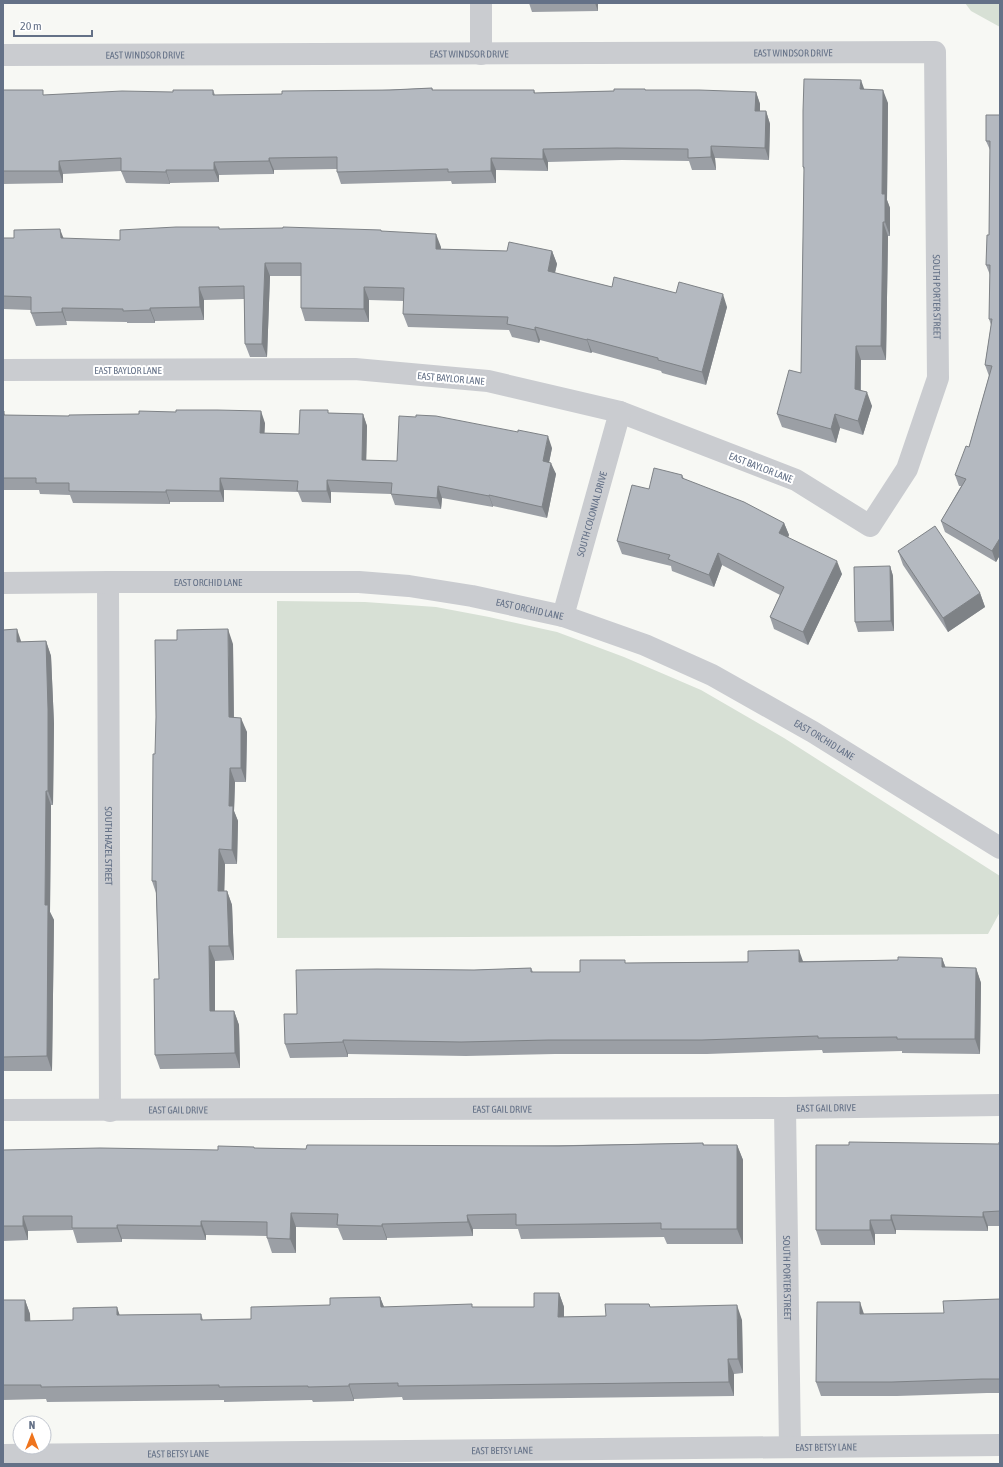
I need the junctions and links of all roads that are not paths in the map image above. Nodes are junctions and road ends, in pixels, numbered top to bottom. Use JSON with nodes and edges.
{"nodes":[{"id":1,"x":481,"y":3,"type":"edge"},
{"id":2,"x":936,"y":52,"type":"joint"},
{"id":3,"x":482,"y":54,"type":"junction"},
{"id":4,"x":3,"y":55,"type":"edge"},
{"id":5,"x":3,"y":370,"type":"edge"},
{"id":6,"x":620,"y":412,"type":"junction"},
{"id":7,"x":870,"y":526,"type":"joint"},
{"id":8,"x":108,"y":582,"type":"junction"},
{"id":9,"x":3,"y":583,"type":"edge"},
{"id":10,"x":562,"y":616,"type":"junction"},
{"id":11,"x":1000,"y":847,"type":"edge"},
{"id":12,"x":1000,"y":1106,"type":"edge"},
{"id":13,"x":785,"y":1108,"type":"junction"},
{"id":14,"x":3,"y":1110,"type":"edge"},
{"id":15,"x":110,"y":1111,"type":"junction"},
{"id":16,"x":1000,"y":1445,"type":"edge"},
{"id":17,"x":790,"y":1447,"type":"junction"},
{"id":18,"x":3,"y":1455,"type":"edge"},
{"id":19,"x":181,"y":1459,"type":"edge"}],
"edges":[{"from":1,"to":3,"type":"street"},
{"from":2,"to":3,"type":"street","name":"EAST WINDSOR DRIVE"},
{"from":2,"to":7,"type":"street","name":"SOUTH PORTER STREET"},
{"from":3,"to":4,"type":"street","name":"EAST WINDSOR DRIVE"},
{"from":5,"to":6,"type":"street","name":"EAST BAYLOR LANE"},
{"from":6,"to":7,"type":"street","name":"EAST BAYLOR LANE"},
{"from":6,"to":10,"type":"street","name":"SOUTH COLONIAL DRIVE"},
{"from":8,"to":9,"type":"street","name":"EAST ORCHID LANE"},
{"from":8,"to":10,"type":"street","name":"EAST ORCHID LANE"},
{"from":8,"to":15,"type":"street","name":"SOUTH HAZEL STREET"},
{"from":10,"to":11,"type":"street","name":"EAST ORCHID LANE"},
{"from":12,"to":13,"type":"street","name":"EAST GAIL DRIVE"},
{"from":13,"to":15,"type":"street","name":"EAST GAIL DRIVE"},
{"from":13,"to":17,"type":"street","name":"SOUTH PORTER STREET"},
{"from":14,"to":15,"type":"street","name":"EAST GAIL DRIVE"},
{"from":16,"to":17,"type":"street","name":"EAST BETSY LANE"},
{"from":17,"to":19,"type":"street","name":"EAST BETSY LANE"},
{"from":18,"to":19,"type":"street","name":"EAST BETSY LANE"}]}
